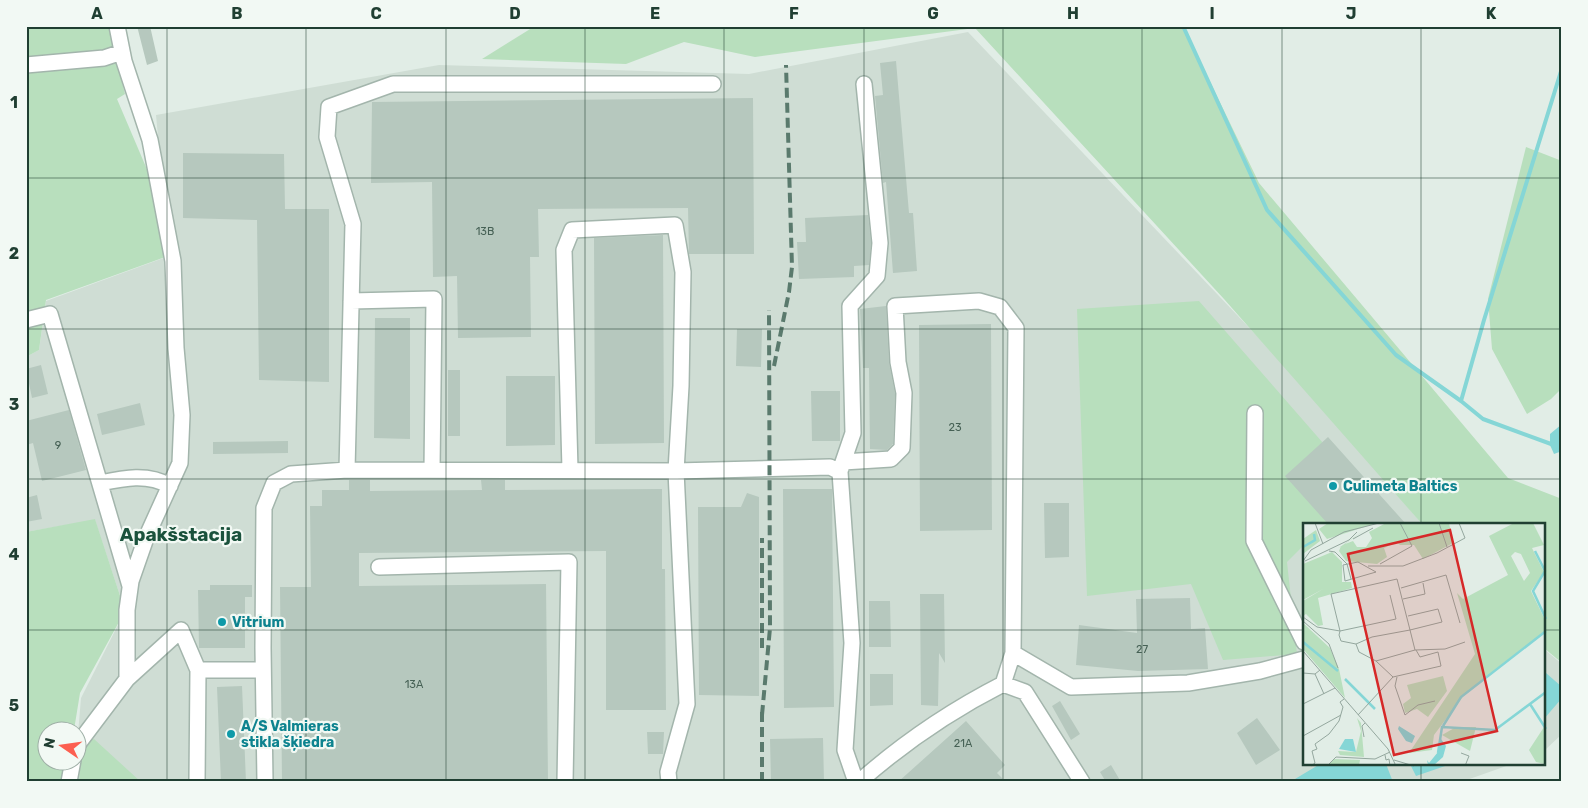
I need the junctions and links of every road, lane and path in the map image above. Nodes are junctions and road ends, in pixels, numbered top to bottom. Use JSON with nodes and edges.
{"nodes":[{"id":1,"x":118,"y":26,"type":"edge"},
{"id":2,"x":122,"y":52,"type":"junction"},
{"id":3,"x":26,"y":65,"type":"edge"},
{"id":4,"x":712,"y":84,"type":"dead end"},
{"id":5,"x":864,"y":84,"type":"dead end"},
{"id":6,"x":351,"y":300,"type":"junction"},
{"id":7,"x":26,"y":320,"type":"edge"},
{"id":8,"x":1255,"y":413,"type":"dead end"},
{"id":9,"x":841,"y":467,"type":"junction"},
{"id":10,"x":570,"y":469,"type":"junction"},
{"id":11,"x":347,"y":470,"type":"junction"},
{"id":12,"x":432,"y":470,"type":"junction"},
{"id":13,"x":676,"y":471,"type":"junction"},
{"id":14,"x":100,"y":483,"type":"junction"},
{"id":15,"x":170,"y":486,"type":"junction"},
{"id":16,"x":379,"y":567,"type":"dead end"},
{"id":17,"x":130,"y":586,"type":"junction"},
{"id":18,"x":1303,"y":640,"type":"edge"},
{"id":19,"x":1013,"y":653,"type":"junction"},
{"id":20,"x":1303,"y":659,"type":"edge"},
{"id":21,"x":198,"y":670,"type":"junction"},
{"id":22,"x":263,"y":670,"type":"junction"},
{"id":23,"x":127,"y":678,"type":"junction"},
{"id":24,"x":1003,"y":684,"type":"junction"},
{"id":25,"x":88,"y":731,"type":"edge"},
{"id":26,"x":197,"y":782,"type":"edge"},
{"id":27,"x":265,"y":782,"type":"edge"},
{"id":28,"x":564,"y":782,"type":"edge"},
{"id":29,"x":669,"y":782,"type":"edge"},
{"id":30,"x":857,"y":782,"type":"edge"},
{"id":31,"x":1082,"y":782,"type":"edge"}],
"edges":[{"from":1,"to":2,"type":"lane"},
{"from":2,"to":3,"type":"lane"},
{"from":2,"to":15,"type":"lane"},
{"from":4,"to":6,"type":"lane"},
{"from":5,"to":9,"type":"lane"},
{"from":6,"to":11,"type":"lane"},
{"from":6,"to":12,"type":"lane"},
{"from":7,"to":14,"type":"lane"},
{"from":8,"to":18,"type":"lane"},
{"from":9,"to":13,"type":"lane"},
{"from":9,"to":19,"type":"lane"},
{"from":9,"to":30,"type":"lane"},
{"from":10,"to":12,"type":"lane"},
{"from":10,"to":13,"type":"lane"},
{"from":10,"to":13,"type":"lane"},
{"from":11,"to":12,"type":"lane"},
{"from":11,"to":22,"type":"lane"},
{"from":13,"to":29,"type":"lane"},
{"from":14,"to":15,"type":"lane"},
{"from":14,"to":17,"type":"lane"},
{"from":15,"to":17,"type":"lane"},
{"from":16,"to":28,"type":"lane"},
{"from":17,"to":23,"type":"lane"},
{"from":19,"to":20,"type":"lane"},
{"from":19,"to":24,"type":"lane"},
{"from":21,"to":22,"type":"lane"},
{"from":21,"to":23,"type":"lane"},
{"from":21,"to":26,"type":"lane"},
{"from":22,"to":27,"type":"lane"},
{"from":23,"to":25,"type":"lane"},
{"from":24,"to":30,"type":"lane"},
{"from":24,"to":31,"type":"lane"}]}
